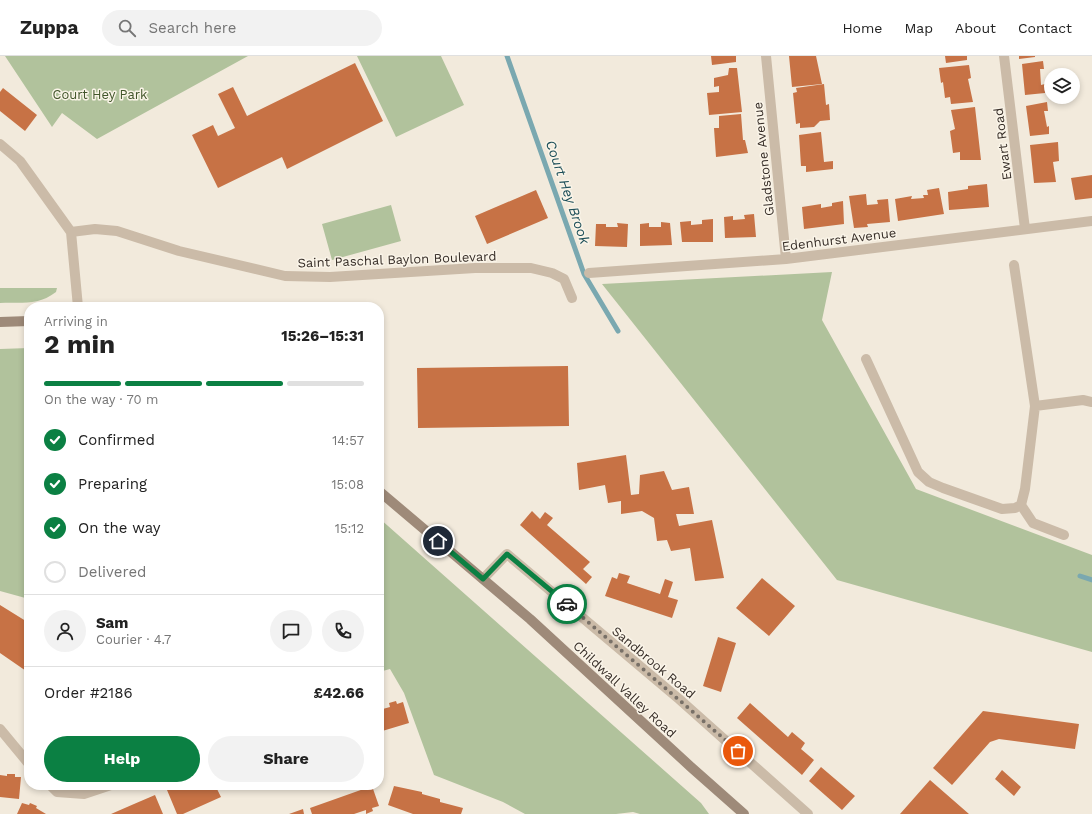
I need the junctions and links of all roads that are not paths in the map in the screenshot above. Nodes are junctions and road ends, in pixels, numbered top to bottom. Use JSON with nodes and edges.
{"nodes":[{"id":1,"x":766,"y":56,"type":"edge"},
{"id":2,"x":1004,"y":56,"type":"edge"},
{"id":3,"x":0,"y":144,"type":"edge"},
{"id":4,"x":1092,"y":221,"type":"edge"},
{"id":5,"x":1025,"y":229,"type":"junction"},
{"id":6,"x":71,"y":232,"type":"junction"},
{"id":7,"x":786,"y":259,"type":"junction"},
{"id":8,"x":1014,"y":265,"type":"dead end"},
{"id":9,"x":589,"y":273,"type":"dead end"},
{"id":10,"x":572,"y":298,"type":"dead end"},
{"id":11,"x":78,"y":302,"type":"edge"},
{"id":12,"x":24,"y":321,"type":"edge"},
{"id":13,"x":0,"y":322,"type":"edge"},
{"id":14,"x":866,"y":359,"type":"dead end"},
{"id":15,"x":1092,"y":402,"type":"edge"},
{"id":16,"x":1035,"y":406,"type":"junction"},
{"id":17,"x":384,"y":495,"type":"edge"},
{"id":18,"x":1021,"y":505,"type":"junction"},
{"id":19,"x":1064,"y":535,"type":"dead end"},
{"id":20,"x":483,"y":579,"type":"junction"},
{"id":21,"x":0,"y":730,"type":"edge"},
{"id":22,"x":24,"y":758,"type":"edge"},
{"id":23,"x":56,"y":790,"type":"edge"},
{"id":24,"x":96,"y":790,"type":"edge"},
{"id":25,"x":744,"y":814,"type":"edge"},
{"id":26,"x":808,"y":814,"type":"edge"}],
"edges":[{"from":1,"to":7,"type":"street","name":"Gladstone Avenue"},
{"from":2,"to":5,"type":"street","name":"Ewart Road"},
{"from":3,"to":6,"type":"street"},
{"from":4,"to":5,"type":"street","name":"Edenhurst Avenue"},
{"from":5,"to":7,"type":"street","name":"Edenhurst Avenue"},
{"from":6,"to":10,"type":"street","name":"Saint Paschal Baylon Boulevard"},
{"from":6,"to":11,"type":"street"},
{"from":7,"to":9,"type":"street","name":"Edenhurst Avenue"},
{"from":8,"to":16,"type":"street"},
{"from":12,"to":13,"type":"main road"},
{"from":14,"to":18,"type":"street"},
{"from":15,"to":16,"type":"street"},
{"from":16,"to":18,"type":"street"},
{"from":17,"to":20,"type":"main road","name":"Childwall Valley Road"},
{"from":18,"to":19,"type":"street"},
{"from":20,"to":25,"type":"main road","name":"Childwall Valley Road"},
{"from":20,"to":26,"type":"street","name":"Sandbrook Road"},
{"from":21,"to":22,"type":"street"},
{"from":23,"to":24,"type":"street"}]}
